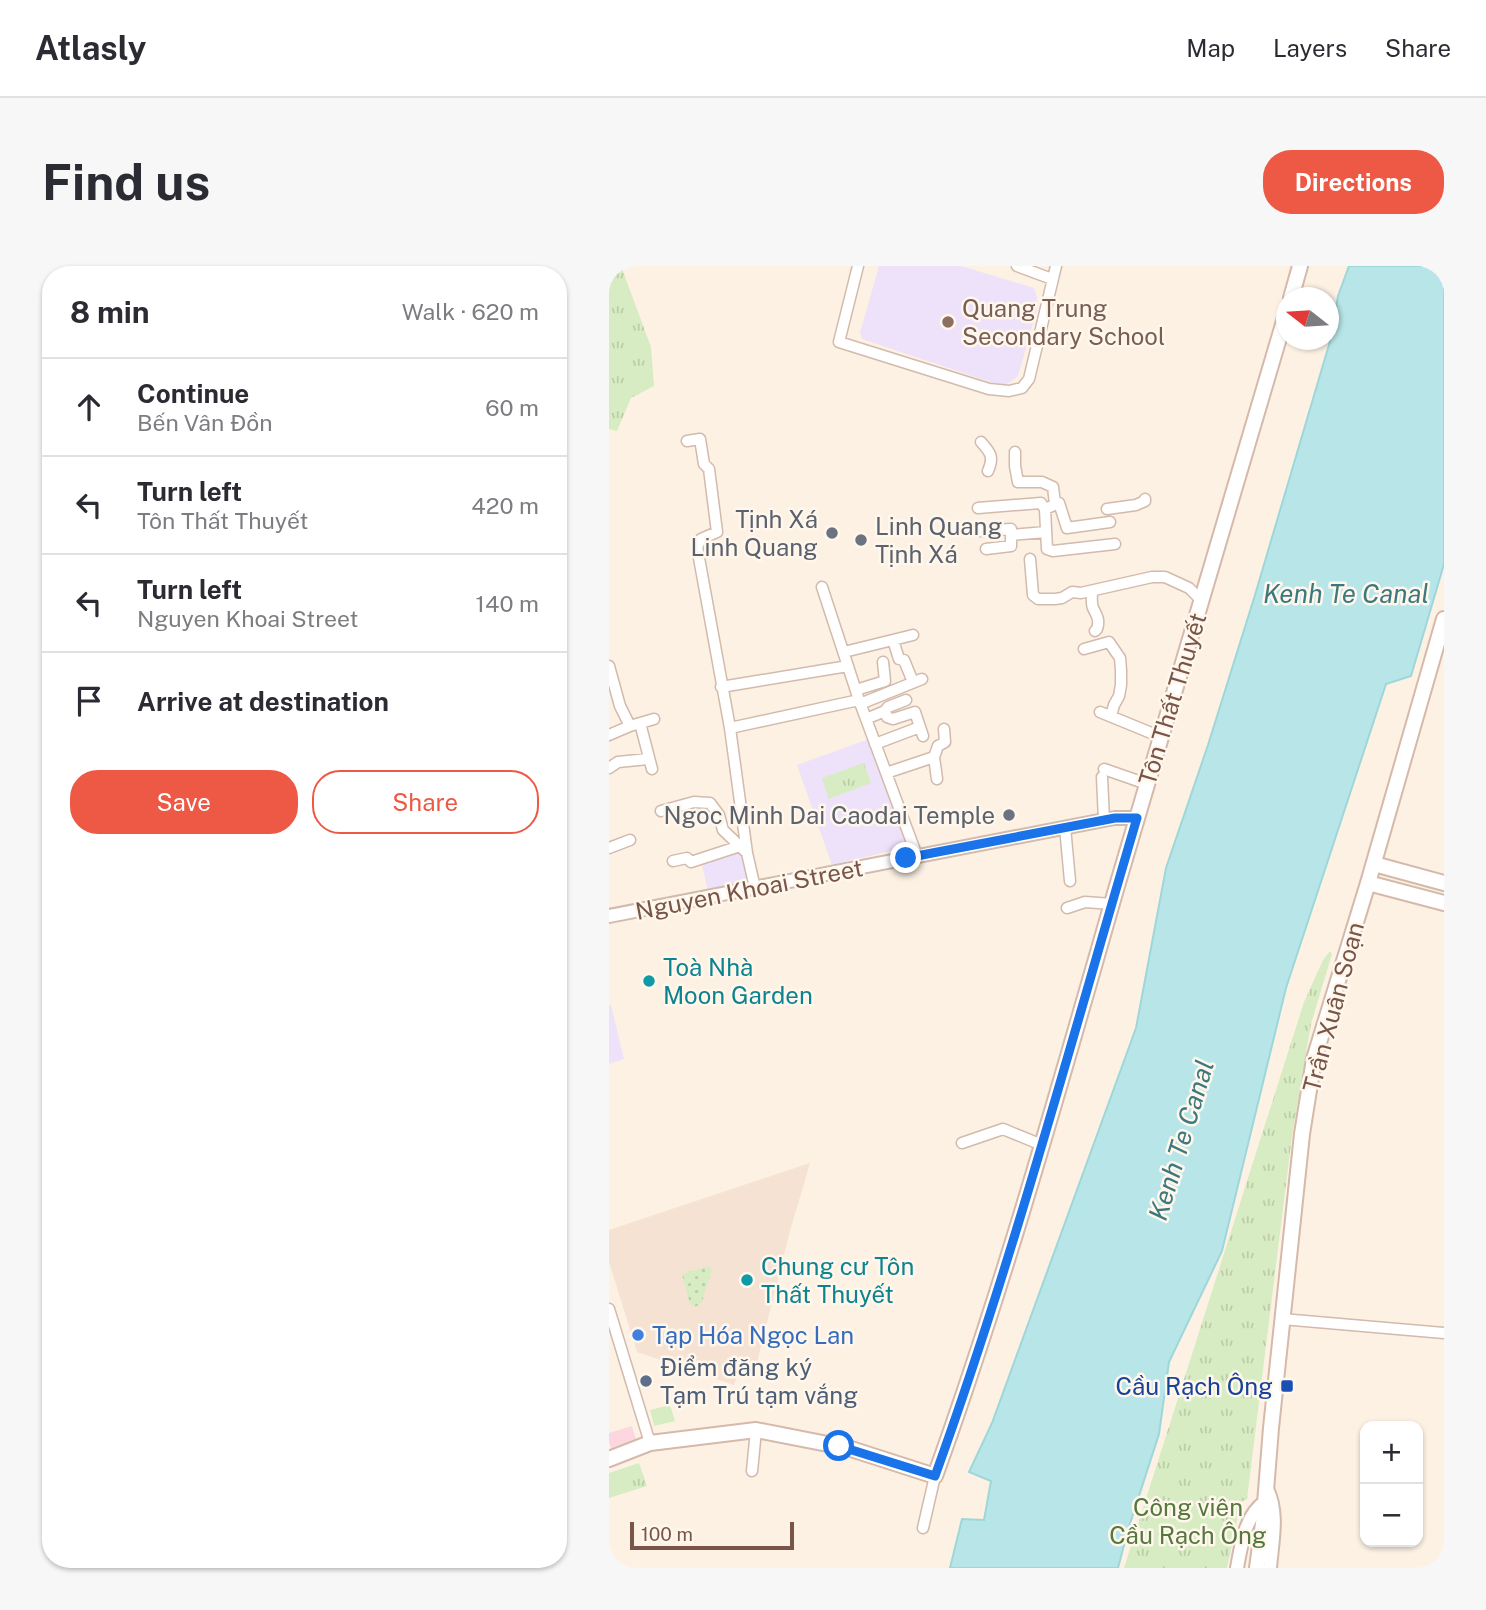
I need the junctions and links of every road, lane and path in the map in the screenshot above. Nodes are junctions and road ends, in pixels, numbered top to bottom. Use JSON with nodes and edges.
{"nodes":[{"id":1,"x":858,"y":266,"type":"edge"},
{"id":2,"x":1017,"y":266,"type":"edge"},
{"id":3,"x":1056,"y":266,"type":"edge"},
{"id":4,"x":1300,"y":266,"type":"edge"},
{"id":5,"x":1052,"y":279,"type":"junction"},
{"id":6,"x":1294,"y":287,"type":"edge"},
{"id":7,"x":1276,"y":346,"type":"edge"},
{"id":8,"x":687,"y":441,"type":"dead end"},
{"id":9,"x":981,"y":442,"type":"dead end"},
{"id":10,"x":1016,"y":452,"type":"dead end"},
{"id":11,"x":988,"y":471,"type":"dead end"},
{"id":12,"x":1145,"y":499,"type":"dead end"},
{"id":13,"x":1050,"y":506,"type":"junction"},
{"id":14,"x":978,"y":508,"type":"dead end"},
{"id":15,"x":1107,"y":509,"type":"dead end"},
{"id":16,"x":1110,"y":522,"type":"dead end"},
{"id":17,"x":979,"y":531,"type":"dead end"},
{"id":18,"x":1046,"y":532,"type":"junction"},
{"id":19,"x":1011,"y":535,"type":"junction"},
{"id":20,"x":1115,"y":544,"type":"dead end"},
{"id":21,"x":986,"y":549,"type":"dead end"},
{"id":22,"x":1030,"y":559,"type":"dead end"},
{"id":23,"x":822,"y":587,"type":"dead end"},
{"id":24,"x":1092,"y":591,"type":"junction"},
{"id":25,"x":1201,"y":600,"type":"junction"},
{"id":26,"x":1444,"y":619,"type":"edge"},
{"id":27,"x":1095,"y":631,"type":"dead end"},
{"id":28,"x":913,"y":635,"type":"dead end"},
{"id":29,"x":893,"y":640,"type":"junction"},
{"id":30,"x":1084,"y":649,"type":"dead end"},
{"id":31,"x":844,"y":652,"type":"junction"},
{"id":32,"x":883,"y":662,"type":"dead end"},
{"id":33,"x":609,"y":666,"type":"edge"},
{"id":34,"x":848,"y":666,"type":"junction"},
{"id":35,"x":721,"y":687,"type":"junction"},
{"id":36,"x":858,"y":698,"type":"junction"},
{"id":37,"x":906,"y":700,"type":"dead end"},
{"id":38,"x":885,"y":711,"type":"junction"},
{"id":39,"x":1100,"y":712,"type":"dead end"},
{"id":40,"x":1111,"y":716,"type":"junction"},
{"id":41,"x":654,"y":719,"type":"dead end"},
{"id":42,"x":866,"y":719,"type":"junction"},
{"id":43,"x":635,"y":725,"type":"junction"},
{"id":44,"x":730,"y":728,"type":"junction"},
{"id":45,"x":944,"y":729,"type":"dead end"},
{"id":46,"x":609,"y":735,"type":"edge"},
{"id":47,"x":1161,"y":737,"type":"junction"},
{"id":48,"x":875,"y":744,"type":"junction"},
{"id":49,"x":934,"y":757,"type":"junction"},
{"id":50,"x":609,"y":768,"type":"edge"},
{"id":51,"x":886,"y":773,"type":"junction"},
{"id":52,"x":937,"y":779,"type":"dead end"},
{"id":53,"x":1147,"y":784,"type":"junction"},
{"id":54,"x":661,"y":811,"type":"dead end"},
{"id":55,"x":1137,"y":818,"type":"junction"},
{"id":56,"x":1104,"y":820,"type":"junction"},
{"id":57,"x":1065,"y":827,"type":"junction"},
{"id":58,"x":630,"y":840,"type":"dead end"},
{"id":59,"x":609,"y":848,"type":"edge"},
{"id":60,"x":743,"y":850,"type":"junction"},
{"id":61,"x":917,"y":856,"type":"junction"},
{"id":62,"x":673,"y":861,"type":"dead end"},
{"id":63,"x":1374,"y":864,"type":"junction"},
{"id":64,"x":1070,"y":881,"type":"dead end"},
{"id":65,"x":1368,"y":883,"type":"junction"},
{"id":66,"x":1444,"y":883,"type":"edge"},
{"id":67,"x":755,"y":888,"type":"junction"},
{"id":68,"x":1444,"y":903,"type":"edge"},
{"id":69,"x":1111,"y":904,"type":"junction"},
{"id":70,"x":1067,"y":908,"type":"dead end"},
{"id":71,"x":609,"y":916,"type":"edge"},
{"id":72,"x":962,"y":1143,"type":"dead end"},
{"id":73,"x":1042,"y":1145,"type":"junction"},
{"id":74,"x":609,"y":1309,"type":"edge"},
{"id":75,"x":1282,"y":1319,"type":"junction"},
{"id":76,"x":1444,"y":1333,"type":"edge"},
{"id":77,"x":756,"y":1430,"type":"junction"},
{"id":78,"x":650,"y":1443,"type":"junction"},
{"id":79,"x":609,"y":1460,"type":"edge"},
{"id":80,"x":752,"y":1471,"type":"dead end"},
{"id":81,"x":935,"y":1476,"type":"junction"},
{"id":82,"x":1265,"y":1502,"type":"junction"},
{"id":83,"x":922,"y":1528,"type":"dead end"},
{"id":84,"x":1237,"y":1568,"type":"edge"},
{"id":85,"x":1257,"y":1568,"type":"edge"},
{"id":86,"x":1270,"y":1568,"type":"edge"}],
"edges":[{"from":1,"to":5,"type":"street"},
{"from":2,"to":5,"type":"street"},
{"from":3,"to":5,"type":"street"},
{"from":4,"to":6,"type":"main road"},
{"from":7,"to":25,"type":"main road","name":"Tôn Thất Thuyết"},
{"from":8,"to":35,"type":"street"},
{"from":9,"to":11,"type":"street"},
{"from":10,"to":13,"type":"street"},
{"from":12,"to":15,"type":"street"},
{"from":13,"to":14,"type":"street"},
{"from":13,"to":16,"type":"street"},
{"from":13,"to":18,"type":"street"},
{"from":17,"to":19,"type":"street"},
{"from":18,"to":19,"type":"street"},
{"from":18,"to":20,"type":"street"},
{"from":19,"to":21,"type":"street"},
{"from":22,"to":24,"type":"street"},
{"from":23,"to":31,"type":"street"},
{"from":24,"to":25,"type":"street"},
{"from":24,"to":27,"type":"street"},
{"from":25,"to":47,"type":"main road","name":"Tôn Thất Thuyết"},
{"from":26,"to":63,"type":"main road","name":"Trần Xuân Soạn"},
{"from":28,"to":29,"type":"street"},
{"from":29,"to":31,"type":"street"},
{"from":29,"to":36,"type":"street"},
{"from":30,"to":40,"type":"street"},
{"from":31,"to":34,"type":"street"},
{"from":32,"to":36,"type":"street"},
{"from":33,"to":43,"type":"street"},
{"from":34,"to":35,"type":"street"},
{"from":34,"to":36,"type":"street"},
{"from":35,"to":44,"type":"street"},
{"from":36,"to":42,"type":"street"},
{"from":36,"to":44,"type":"street"},
{"from":37,"to":38,"type":"street"},
{"from":38,"to":42,"type":"street"},
{"from":38,"to":48,"type":"street"},
{"from":39,"to":40,"type":"street"},
{"from":40,"to":47,"type":"street"},
{"from":41,"to":43,"type":"street"},
{"from":42,"to":48,"type":"street"},
{"from":43,"to":46,"type":"street"},
{"from":43,"to":50,"type":"street"},
{"from":44,"to":60,"type":"street"},
{"from":45,"to":49,"type":"street"},
{"from":47,"to":53,"type":"main road","name":"Tôn Thất Thuyết"},
{"from":48,"to":51,"type":"street"},
{"from":49,"to":51,"type":"street"},
{"from":49,"to":52,"type":"street"},
{"from":51,"to":61,"type":"street"},
{"from":53,"to":55,"type":"main road","name":"Tôn Thất Thuyết"},
{"from":53,"to":56,"type":"street"},
{"from":54,"to":60,"type":"street"},
{"from":55,"to":56,"type":"street","name":"Nguyen Khoai Street"},
{"from":55,"to":69,"type":"main road","name":"Tôn Thất Thuyết"},
{"from":56,"to":57,"type":"street","name":"Nguyen Khoai Street"},
{"from":57,"to":61,"type":"street","name":"Nguyen Khoai Street"},
{"from":57,"to":64,"type":"street"},
{"from":58,"to":59,"type":"street"},
{"from":60,"to":62,"type":"street"},
{"from":60,"to":67,"type":"street"},
{"from":61,"to":67,"type":"street","name":"Nguyen Khoai Street"},
{"from":63,"to":65,"type":"main road","name":"Trần Xuân Soạn"},
{"from":63,"to":66,"type":"main road"},
{"from":65,"to":68,"type":"main road"},
{"from":65,"to":75,"type":"main road","name":"Trần Xuân Soạn"},
{"from":67,"to":71,"type":"street","name":"Nguyen Khoai Street"},
{"from":69,"to":70,"type":"street"},
{"from":69,"to":73,"type":"main road","name":"Tôn Thất Thuyết"},
{"from":72,"to":73,"type":"street"},
{"from":73,"to":81,"type":"main road","name":"Tôn Thất Thuyết"},
{"from":74,"to":78,"type":"street"},
{"from":75,"to":76,"type":"street"},
{"from":75,"to":82,"type":"main road","name":"Trần Xuân Soạn"},
{"from":77,"to":78,"type":"main road"},
{"from":77,"to":80,"type":"street"},
{"from":77,"to":81,"type":"main road"},
{"from":78,"to":79,"type":"main road"},
{"from":81,"to":83,"type":"street","name":"Tôn Thất Thuyết"},
{"from":82,"to":84,"type":"street","name":"Trần Xuân Soạn"},
{"from":82,"to":85,"type":"main road"},
{"from":82,"to":86,"type":"street","name":"Trần Xuân Soạn"}]}
